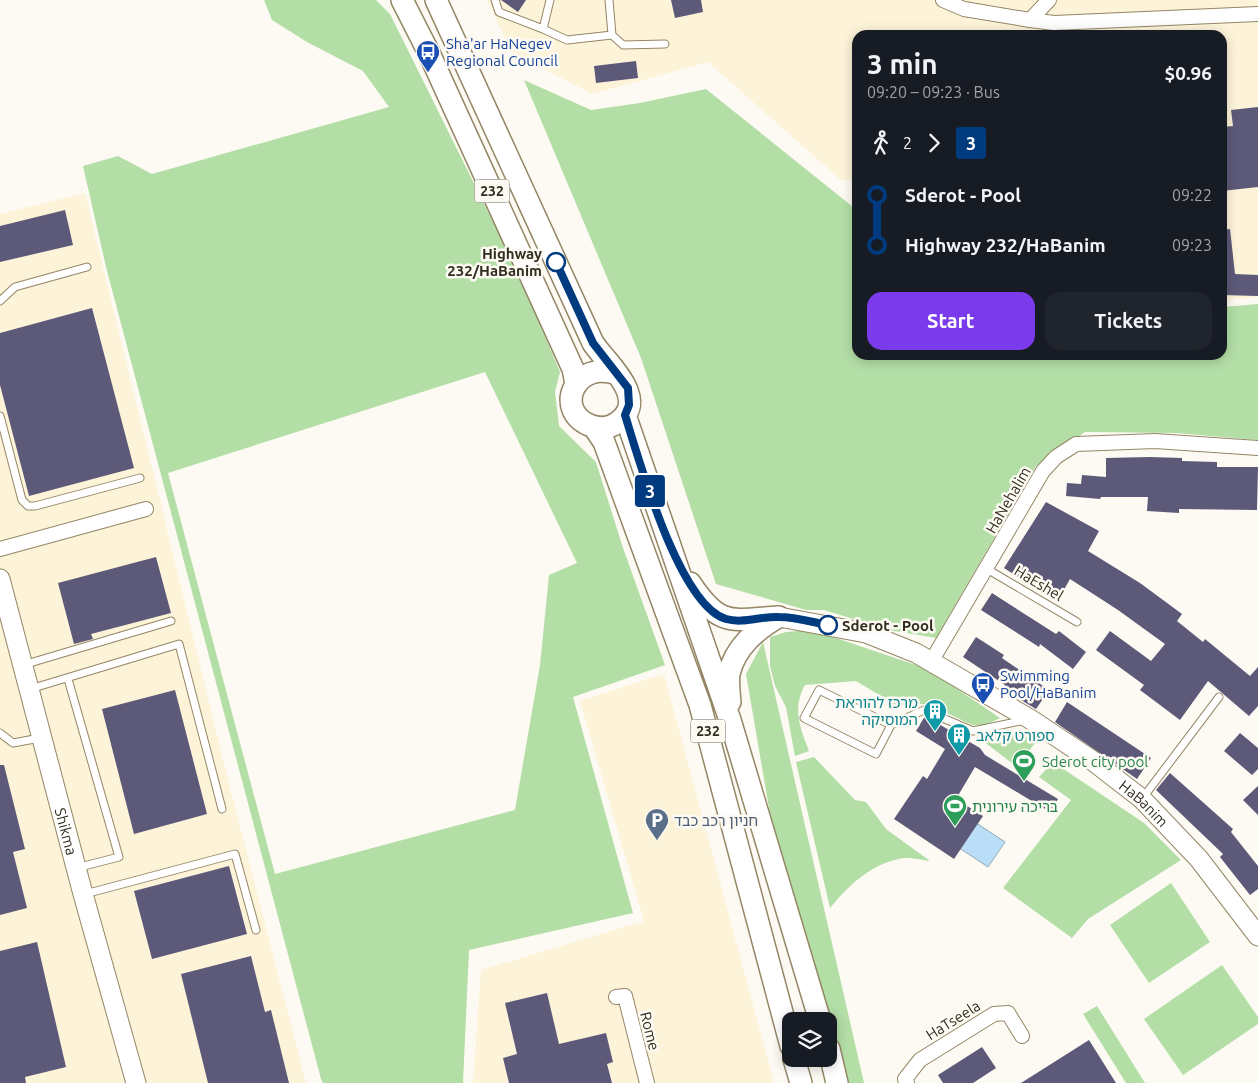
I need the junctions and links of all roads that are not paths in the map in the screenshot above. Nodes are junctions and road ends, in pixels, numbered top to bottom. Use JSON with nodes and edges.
{"nodes":[{"id":1,"x":402,"y":0,"type":"edge"},
{"id":2,"x":436,"y":0,"type":"edge"},
{"id":3,"x":495,"y":0,"type":"edge"},
{"id":4,"x":550,"y":0,"type":"edge"},
{"id":5,"x":609,"y":0,"type":"edge"},
{"id":6,"x":943,"y":0,"type":"edge"},
{"id":7,"x":1049,"y":0,"type":"edge"},
{"id":8,"x":1258,"y":14,"type":"edge"},
{"id":9,"x":1030,"y":20,"type":"junction"},
{"id":10,"x":543,"y":29,"type":"junction"},
{"id":11,"x":1054,"y":29,"type":"edge"},
{"id":12,"x":612,"y":35,"type":"junction"},
{"id":13,"x":665,"y":44,"type":"dead end"},
{"id":14,"x":86,"y":267,"type":"dead end"},
{"id":15,"x":0,"y":302,"type":"edge"},
{"id":16,"x":617,"y":374,"type":"junction"},
{"id":17,"x":576,"y":384,"type":"junction"},
{"id":18,"x":625,"y":415,"type":"junction"},
{"id":19,"x":0,"y":416,"type":"edge"},
{"id":20,"x":594,"y":427,"type":"junction"},
{"id":21,"x":1258,"y":448,"type":"edge"},
{"id":22,"x":140,"y":478,"type":"dead end"},
{"id":23,"x":146,"y":509,"type":"dead end"},
{"id":24,"x":0,"y":549,"type":"edge"},
{"id":25,"x":675,"y":559,"type":"junction"},
{"id":26,"x":987,"y":569,"type":"junction"},
{"id":27,"x":0,"y":579,"type":"edge"},
{"id":28,"x":779,"y":616,"type":"junction"},
{"id":29,"x":171,"y":621,"type":"dead end"},
{"id":30,"x":1077,"y":622,"type":"dead end"},
{"id":31,"x":931,"y":662,"type":"junction"},
{"id":32,"x":22,"y":665,"type":"junction"},
{"id":33,"x":68,"y":679,"type":"junction"},
{"id":34,"x":29,"y":689,"type":"junction"},
{"id":35,"x":1219,"y":697,"type":"dead end"},
{"id":36,"x":1030,"y":718,"type":"junction"},
{"id":37,"x":730,"y":720,"type":"junction"},
{"id":38,"x":891,"y":726,"type":"junction"},
{"id":39,"x":0,"y":733,"type":"edge"},
{"id":40,"x":42,"y":738,"type":"junction"},
{"id":41,"x":1142,"y":800,"type":"junction"},
{"id":42,"x":222,"y":809,"type":"dead end"},
{"id":43,"x":76,"y":868,"type":"junction"},
{"id":44,"x":83,"y":894,"type":"junction"},
{"id":45,"x":256,"y":930,"type":"dead end"},
{"id":46,"x":1258,"y":936,"type":"edge"},
{"id":47,"x":616,"y":998,"type":"dead end"},
{"id":48,"x":782,"y":1012,"type":"edge"},
{"id":49,"x":817,"y":1012,"type":"edge"},
{"id":50,"x":1022,"y":1036,"type":"dead end"},
{"id":51,"x":796,"y":1067,"type":"edge"},
{"id":52,"x":833,"y":1067,"type":"edge"},
{"id":53,"x":136,"y":1083,"type":"edge"},
{"id":54,"x":647,"y":1083,"type":"edge"},
{"id":55,"x":801,"y":1083,"type":"edge"},
{"id":56,"x":837,"y":1083,"type":"edge"},
{"id":57,"x":907,"y":1083,"type":"edge"}],
"edges":[{"from":1,"to":17,"type":"main road","number":"232"},
{"from":2,"to":16,"type":"main road","number":"232"},
{"from":3,"to":10,"type":"lane"},
{"from":4,"to":10,"type":"lane"},
{"from":5,"to":12,"type":"lane"},
{"from":6,"to":9,"type":"street"},
{"from":7,"to":9,"type":"street"},
{"from":8,"to":11,"type":"street"},
{"from":9,"to":11,"type":"street"},
{"from":10,"to":12,"type":"lane"},
{"from":12,"to":13,"type":"lane"},
{"from":14,"to":15,"type":"lane"},
{"from":16,"to":17,"type":"main road"},
{"from":16,"to":18,"type":"main road"},
{"from":17,"to":20,"type":"main road"},
{"from":18,"to":20,"type":"main road"},
{"from":18,"to":25,"type":"main road","number":"232"},
{"from":19,"to":22,"type":"lane"},
{"from":20,"to":48,"type":"main road","number":"232"},
{"from":21,"to":26,"type":"street","name":"HaNehalim"},
{"from":23,"to":24,"type":"street"},
{"from":25,"to":28,"type":"main road"},
{"from":25,"to":37,"type":"main road","number":"232"},
{"from":26,"to":30,"type":"lane","name":"HaEshel"},
{"from":26,"to":31,"type":"street","name":"HaNehalim"},
{"from":27,"to":32,"type":"street","name":"Shikma"},
{"from":28,"to":31,"type":"street","name":"HaBanim"},
{"from":28,"to":37,"type":"main road"},
{"from":29,"to":32,"type":"lane"},
{"from":31,"to":36,"type":"street","name":"HaBanim"},
{"from":32,"to":34,"type":"street","name":"Shikma"},
{"from":33,"to":34,"type":"lane"},
{"from":33,"to":42,"type":"lane"},
{"from":33,"to":43,"type":"lane"},
{"from":34,"to":40,"type":"street","name":"Shikma"},
{"from":35,"to":41,"type":"lane"},
{"from":36,"to":38,"type":"lane"},
{"from":36,"to":41,"type":"street","name":"HaBanim"},
{"from":37,"to":49,"type":"main road","number":"232"},
{"from":38,"to":38,"type":"lane"},
{"from":39,"to":40,"type":"lane"},
{"from":40,"to":43,"type":"street","name":"Shikma"},
{"from":41,"to":46,"type":"street","name":"HaBanim"},
{"from":43,"to":44,"type":"street","name":"Shikma"},
{"from":44,"to":45,"type":"lane"},
{"from":44,"to":53,"type":"street","name":"Shikma"},
{"from":47,"to":54,"type":"street","name":"Rome"},
{"from":50,"to":57,"type":"street","name":"HaTseela"},
{"from":51,"to":55,"type":"main road"},
{"from":52,"to":56,"type":"main road"}]}
